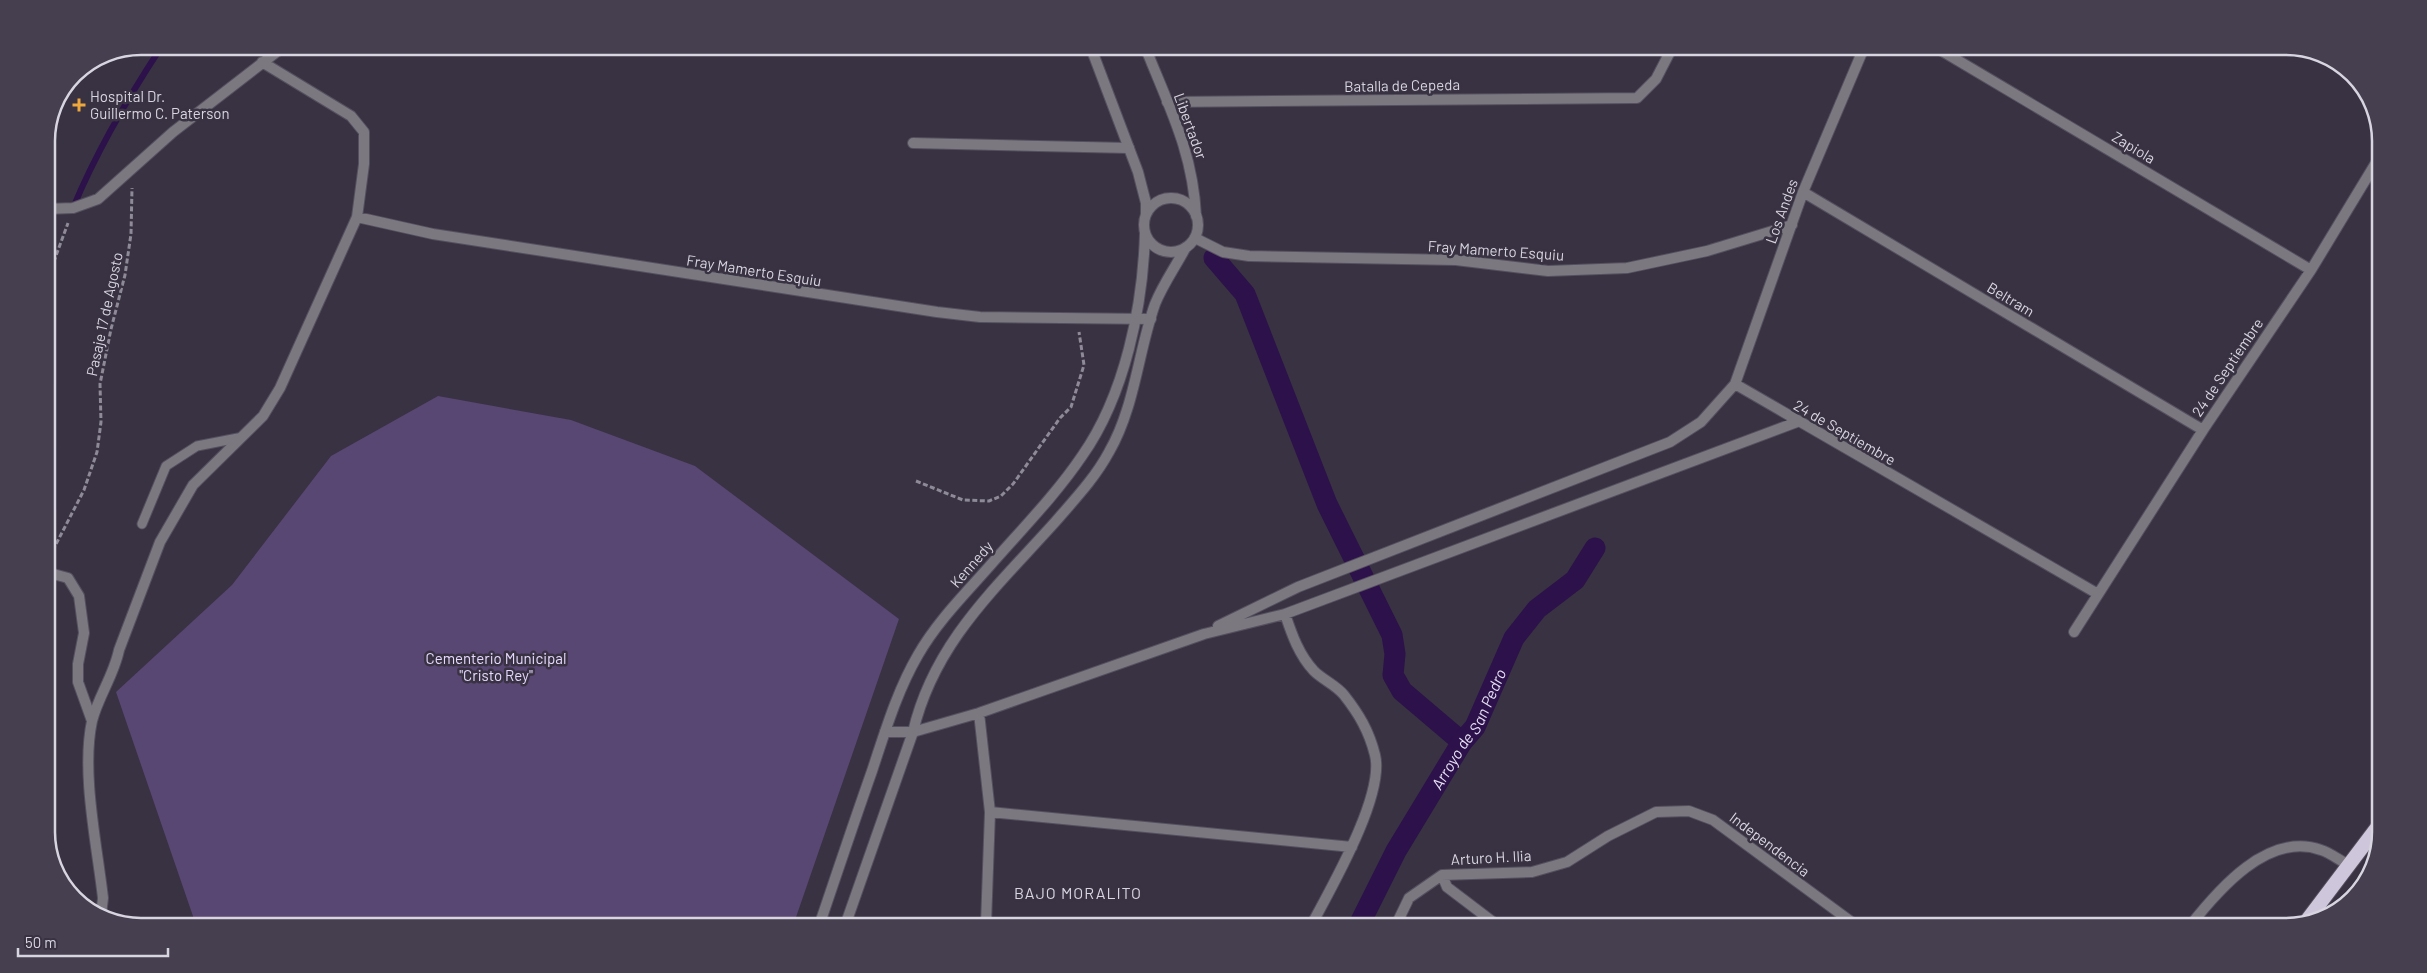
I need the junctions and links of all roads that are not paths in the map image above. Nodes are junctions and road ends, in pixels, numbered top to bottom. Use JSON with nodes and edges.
{"nodes":[{"id":1,"x":272,"y":55,"type":"edge"},
{"id":2,"x":1094,"y":55,"type":"edge"},
{"id":3,"x":1148,"y":55,"type":"edge"},
{"id":4,"x":1668,"y":55,"type":"edge"},
{"id":5,"x":1861,"y":55,"type":"edge"},
{"id":6,"x":1950,"y":55,"type":"edge"},
{"id":7,"x":262,"y":62,"type":"junction"},
{"id":8,"x":1167,"y":102,"type":"junction"},
{"id":9,"x":913,"y":143,"type":"dead end"},
{"id":10,"x":1129,"y":148,"type":"junction"},
{"id":11,"x":2372,"y":169,"type":"edge"},
{"id":12,"x":1803,"y":192,"type":"junction"},
{"id":13,"x":55,"y":209,"type":"edge"},
{"id":14,"x":1146,"y":215,"type":"junction"},
{"id":15,"x":1196,"y":216,"type":"junction"},
{"id":16,"x":356,"y":217,"type":"junction"},
{"id":17,"x":1792,"y":224,"type":"junction"},
{"id":18,"x":1145,"y":232,"type":"junction"},
{"id":19,"x":1195,"y":238,"type":"junction"},
{"id":20,"x":1186,"y":247,"type":"junction"},
{"id":21,"x":2311,"y":270,"type":"junction"},
{"id":22,"x":1135,"y":319,"type":"junction"},
{"id":23,"x":1151,"y":319,"type":"junction"},
{"id":24,"x":1735,"y":384,"type":"junction"},
{"id":25,"x":1797,"y":422,"type":"junction"},
{"id":26,"x":2203,"y":430,"type":"junction"},
{"id":27,"x":238,"y":438,"type":"junction"},
{"id":28,"x":142,"y":524,"type":"dead end"},
{"id":29,"x":55,"y":574,"type":"edge"},
{"id":30,"x":2098,"y":594,"type":"junction"},
{"id":31,"x":1285,"y":614,"type":"junction"},
{"id":32,"x":2074,"y":632,"type":"dead end"},
{"id":33,"x":1204,"y":634,"type":"junction"},
{"id":34,"x":979,"y":713,"type":"junction"},
{"id":35,"x":92,"y":721,"type":"junction"},
{"id":36,"x":885,"y":732,"type":"junction"},
{"id":37,"x":913,"y":732,"type":"junction"},
{"id":38,"x":990,"y":812,"type":"junction"},
{"id":39,"x":1656,"y":812,"type":"joint"},
{"id":40,"x":2372,"y":834,"type":"edge"},
{"id":41,"x":1352,"y":847,"type":"junction"},
{"id":42,"x":2348,"y":865,"type":"junction"},
{"id":43,"x":1442,"y":875,"type":"junction"},
{"id":44,"x":101,"y":907,"type":"edge"},
{"id":45,"x":2312,"y":913,"type":"edge"},
{"id":46,"x":822,"y":918,"type":"edge"},
{"id":47,"x":848,"y":918,"type":"edge"},
{"id":48,"x":986,"y":918,"type":"edge"},
{"id":49,"x":1315,"y":918,"type":"edge"},
{"id":50,"x":1399,"y":918,"type":"edge"},
{"id":51,"x":1488,"y":918,"type":"edge"},
{"id":52,"x":1846,"y":918,"type":"edge"},
{"id":53,"x":2196,"y":918,"type":"edge"}],
"edges":[{"from":1,"to":7,"type":"street"},
{"from":2,"to":10,"type":"street"},
{"from":3,"to":8,"type":"street","name":"Libertador"},
{"from":4,"to":8,"type":"street","name":"Batalla de Cepeda"},
{"from":5,"to":12,"type":"street","name":"Los Andes"},
{"from":6,"to":21,"type":"street","name":"Zapiola"},
{"from":7,"to":13,"type":"street"},
{"from":7,"to":16,"type":"street"},
{"from":8,"to":15,"type":"street","name":"Libertador"},
{"from":9,"to":10,"type":"street"},
{"from":10,"to":14,"type":"street"},
{"from":11,"to":21,"type":"street","name":"24 de Septiembre"},
{"from":12,"to":17,"type":"street","name":"Los Andes"},
{"from":12,"to":26,"type":"street","name":"Beltram"},
{"from":14,"to":15,"type":"street"},
{"from":14,"to":18,"type":"street"},
{"from":15,"to":19,"type":"street","name":"Libertador"},
{"from":16,"to":22,"type":"street","name":"Fray Mamerto Esquiu"},
{"from":16,"to":27,"type":"street"},
{"from":17,"to":19,"type":"street","name":"Fray Mamerto Esquiu"},
{"from":17,"to":24,"type":"street","name":"Los Andes"},
{"from":18,"to":20,"type":"street"},
{"from":18,"to":22,"type":"street","name":"Kennedy"},
{"from":19,"to":20,"type":"street"},
{"from":20,"to":23,"type":"street"},
{"from":21,"to":26,"type":"street","name":"24 de Septiembre"},
{"from":22,"to":23,"type":"street","name":"Fray Mamerto Esquiu"},
{"from":22,"to":36,"type":"street","name":"Kennedy"},
{"from":23,"to":37,"type":"street"},
{"from":24,"to":25,"type":"street","name":"24 de Septiembre"},
{"from":24,"to":33,"type":"street"},
{"from":25,"to":30,"type":"street","name":"24 de Septiembre"},
{"from":25,"to":31,"type":"street"},
{"from":26,"to":30,"type":"street","name":"24 de Septiembre"},
{"from":27,"to":28,"type":"lane"},
{"from":27,"to":35,"type":"street"},
{"from":29,"to":35,"type":"street"},
{"from":30,"to":32,"type":"street","name":"24 de Septiembre"},
{"from":31,"to":33,"type":"street"},
{"from":31,"to":41,"type":"street"},
{"from":33,"to":34,"type":"street"},
{"from":34,"to":37,"type":"street"},
{"from":34,"to":38,"type":"street"},
{"from":35,"to":44,"type":"street"},
{"from":36,"to":37,"type":"street"},
{"from":36,"to":46,"type":"street","name":"Kennedy"},
{"from":37,"to":47,"type":"street"},
{"from":38,"to":41,"type":"street"},
{"from":38,"to":48,"type":"street"},
{"from":39,"to":43,"type":"street","name":"Arturo H. Ilia"},
{"from":39,"to":52,"type":"street","name":"Independencia"},
{"from":40,"to":42,"type":"highway"},
{"from":41,"to":49,"type":"street"},
{"from":42,"to":45,"type":"highway"},
{"from":42,"to":53,"type":"street"},
{"from":43,"to":50,"type":"street","name":"Arturo H. Ilia"},
{"from":43,"to":51,"type":"street"}]}
